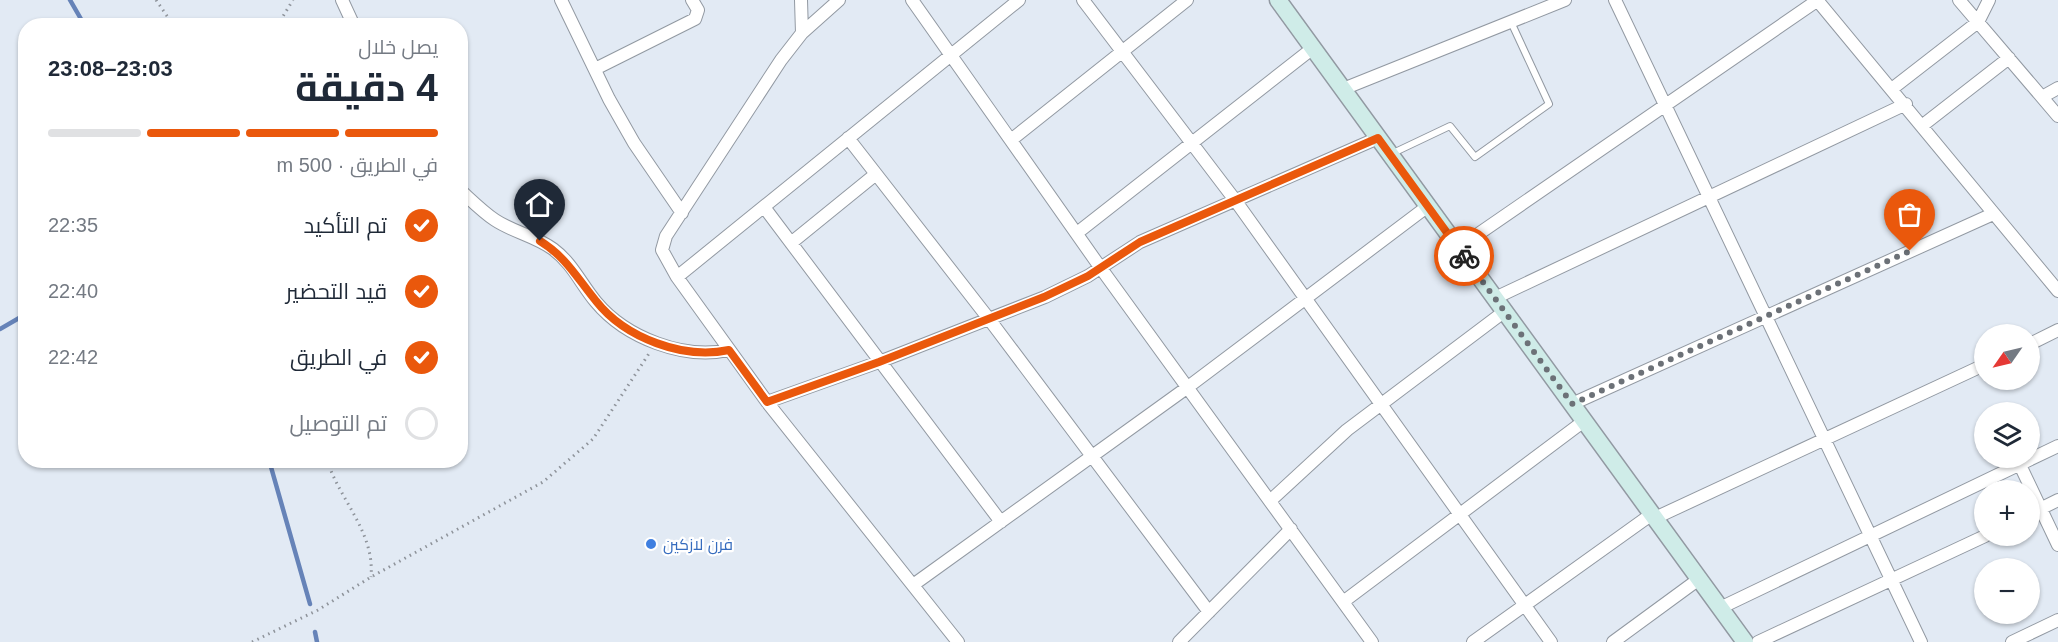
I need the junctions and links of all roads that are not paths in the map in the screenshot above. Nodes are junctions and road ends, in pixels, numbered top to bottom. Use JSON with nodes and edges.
{"nodes":[{"id":1,"x":342,"y":0,"type":"edge"},
{"id":2,"x":561,"y":0,"type":"edge"},
{"id":3,"x":692,"y":0,"type":"edge"},
{"id":4,"x":801,"y":0,"type":"edge"},
{"id":5,"x":839,"y":0,"type":"edge"},
{"id":6,"x":912,"y":0,"type":"edge"},
{"id":7,"x":1019,"y":0,"type":"edge"},
{"id":8,"x":1083,"y":0,"type":"edge"},
{"id":9,"x":1187,"y":0,"type":"edge"},
{"id":10,"x":1564,"y":0,"type":"edge"},
{"id":11,"x":1615,"y":0,"type":"edge"},
{"id":12,"x":1818,"y":0,"type":"edge"},
{"id":13,"x":1959,"y":0,"type":"edge"},
{"id":14,"x":1989,"y":0,"type":"edge"},
{"id":15,"x":1281,"y":1,"type":"edge"},
{"id":16,"x":350,"y":18,"type":"edge"},
{"id":17,"x":1510,"y":22,"type":"junction"},
{"id":18,"x":1978,"y":22,"type":"junction"},
{"id":19,"x":802,"y":33,"type":"junction"},
{"id":20,"x":1313,"y":48,"type":"junction"},
{"id":21,"x":1121,"y":51,"type":"junction"},
{"id":22,"x":951,"y":55,"type":"junction"},
{"id":23,"x":2009,"y":58,"type":"junction"},
{"id":24,"x":595,"y":69,"type":"junction"},
{"id":25,"x":1893,"y":88,"type":"junction"},
{"id":26,"x":2058,"y":88,"type":"edge"},
{"id":27,"x":1343,"y":89,"type":"junction"},
{"id":28,"x":2042,"y":97,"type":"junction"},
{"id":29,"x":1666,"y":103,"type":"junction"},
{"id":30,"x":1906,"y":104,"type":"junction"},
{"id":31,"x":2058,"y":116,"type":"edge"},
{"id":32,"x":1923,"y":125,"type":"junction"},
{"id":33,"x":848,"y":138,"type":"junction"},
{"id":34,"x":1378,"y":138,"type":"junction"},
{"id":35,"x":1011,"y":140,"type":"junction"},
{"id":36,"x":1190,"y":144,"type":"junction"},
{"id":37,"x":1391,"y":155,"type":"junction"},
{"id":38,"x":876,"y":174,"type":"junction"},
{"id":39,"x":468,"y":197,"type":"edge"},
{"id":40,"x":1709,"y":197,"type":"junction"},
{"id":41,"x":1235,"y":200,"type":"junction"},
{"id":42,"x":1428,"y":206,"type":"junction"},
{"id":43,"x":764,"y":207,"type":"junction"},
{"id":44,"x":682,"y":213,"type":"junction"},
{"id":45,"x":1993,"y":214,"type":"junction"},
{"id":46,"x":1077,"y":233,"type":"junction"},
{"id":47,"x":791,"y":243,"type":"junction"},
{"id":48,"x":1458,"y":248,"type":"junction"},
{"id":49,"x":1100,"y":267,"type":"junction"},
{"id":50,"x":677,"y":277,"type":"junction"},
{"id":51,"x":2058,"y":291,"type":"edge"},
{"id":52,"x":1306,"y":298,"type":"junction"},
{"id":53,"x":1500,"y":305,"type":"junction"},
{"id":54,"x":1765,"y":317,"type":"junction"},
{"id":55,"x":990,"y":319,"type":"junction"},
{"id":56,"x":2058,"y":330,"type":"edge"},
{"id":57,"x":2040,"y":339,"type":"edge"},
{"id":58,"x":729,"y":350,"type":"junction"},
{"id":59,"x":879,"y":362,"type":"junction"},
{"id":60,"x":1974,"y":370,"type":"edge"},
{"id":61,"x":1188,"y":387,"type":"junction"},
{"id":62,"x":767,"y":402,"type":"junction"},
{"id":63,"x":1380,"y":404,"type":"junction"},
{"id":64,"x":1572,"y":404,"type":"junction"},
{"id":65,"x":1584,"y":421,"type":"junction"},
{"id":66,"x":1825,"y":440,"type":"junction"},
{"id":67,"x":2058,"y":446,"type":"edge"},
{"id":68,"x":2040,"y":455,"type":"edge"},
{"id":69,"x":1092,"y":458,"type":"junction"},
{"id":70,"x":2014,"y":468,"type":"edge"},
{"id":71,"x":1270,"y":500,"type":"junction"},
{"id":72,"x":2058,"y":500,"type":"edge"},
{"id":73,"x":2040,"y":509,"type":"edge"},
{"id":74,"x":1459,"y":514,"type":"junction"},
{"id":75,"x":1653,"y":516,"type":"junction"},
{"id":76,"x":2040,"y":518,"type":"edge"},
{"id":77,"x":1001,"y":522,"type":"junction"},
{"id":78,"x":1291,"y":529,"type":"junction"},
{"id":79,"x":1871,"y":536,"type":"junction"},
{"id":80,"x":1974,"y":541,"type":"edge"},
{"id":81,"x":2058,"y":545,"type":"edge"},
{"id":82,"x":1699,"y":579,"type":"junction"},
{"id":83,"x":1892,"y":581,"type":"junction"},
{"id":84,"x":914,"y":585,"type":"junction"},
{"id":85,"x":1343,"y":602,"type":"junction"},
{"id":86,"x":1524,"y":605,"type":"junction"},
{"id":87,"x":1720,"y":608,"type":"junction"},
{"id":88,"x":1209,"y":612,"type":"junction"},
{"id":89,"x":2058,"y":620,"type":"edge"},
{"id":90,"x":958,"y":642,"type":"edge"},
{"id":91,"x":1179,"y":642,"type":"edge"},
{"id":92,"x":1372,"y":642,"type":"edge"},
{"id":93,"x":1473,"y":642,"type":"edge"},
{"id":94,"x":1551,"y":642,"type":"edge"},
{"id":95,"x":1613,"y":642,"type":"edge"},
{"id":96,"x":1745,"y":642,"type":"edge"},
{"id":97,"x":1758,"y":642,"type":"edge"},
{"id":98,"x":1921,"y":642,"type":"edge"},
{"id":99,"x":2012,"y":642,"type":"edge"}],
"edges":[{"from":1,"to":16,"type":"street"},
{"from":2,"to":24,"type":"street"},
{"from":3,"to":24,"type":"street"},
{"from":4,"to":19,"type":"street"},
{"from":5,"to":19,"type":"street"},
{"from":6,"to":22,"type":"street"},
{"from":7,"to":22,"type":"street"},
{"from":8,"to":21,"type":"street"},
{"from":9,"to":21,"type":"street"},
{"from":10,"to":17,"type":"street"},
{"from":11,"to":29,"type":"street"},
{"from":12,"to":25,"type":"street"},
{"from":12,"to":29,"type":"street"},
{"from":13,"to":18,"type":"street"},
{"from":14,"to":18,"type":"street"},
{"from":15,"to":20,"type":"street"},
{"from":17,"to":27,"type":"street"},
{"from":17,"to":37,"type":"lane"},
{"from":18,"to":23,"type":"street"},
{"from":18,"to":25,"type":"street"},
{"from":19,"to":44,"type":"street"},
{"from":20,"to":27,"type":"street"},
{"from":20,"to":36,"type":"street"},
{"from":21,"to":35,"type":"street"},
{"from":21,"to":36,"type":"street"},
{"from":22,"to":33,"type":"street"},
{"from":22,"to":35,"type":"street"},
{"from":23,"to":28,"type":"street"},
{"from":23,"to":32,"type":"street"},
{"from":24,"to":44,"type":"street"},
{"from":25,"to":30,"type":"street"},
{"from":26,"to":28,"type":"street"},
{"from":27,"to":34,"type":"street"},
{"from":28,"to":31,"type":"street"},
{"from":29,"to":40,"type":"street"},
{"from":29,"to":48,"type":"street"},
{"from":30,"to":32,"type":"street"},
{"from":30,"to":40,"type":"street"},
{"from":32,"to":45,"type":"street"},
{"from":33,"to":38,"type":"street"},
{"from":33,"to":43,"type":"street"},
{"from":34,"to":37,"type":"street"},
{"from":34,"to":41,"type":"street"},
{"from":35,"to":46,"type":"street"},
{"from":36,"to":41,"type":"street"},
{"from":36,"to":46,"type":"street"},
{"from":37,"to":42,"type":"street"},
{"from":38,"to":47,"type":"street"},
{"from":38,"to":55,"type":"street"},
{"from":39,"to":58,"type":"street"},
{"from":40,"to":53,"type":"street"},
{"from":40,"to":54,"type":"street"},
{"from":41,"to":49,"type":"street"},
{"from":41,"to":52,"type":"street"},
{"from":42,"to":48,"type":"street"},
{"from":42,"to":52,"type":"street"},
{"from":43,"to":47,"type":"street"},
{"from":43,"to":50,"type":"street"},
{"from":44,"to":50,"type":"street"},
{"from":45,"to":51,"type":"street"},
{"from":45,"to":54,"type":"street"},
{"from":46,"to":49,"type":"street"},
{"from":47,"to":59,"type":"street"},
{"from":48,"to":53,"type":"street"},
{"from":49,"to":55,"type":"street"},
{"from":49,"to":61,"type":"street"},
{"from":50,"to":58,"type":"street"},
{"from":52,"to":61,"type":"street"},
{"from":52,"to":63,"type":"street"},
{"from":53,"to":63,"type":"street"},
{"from":53,"to":64,"type":"street"},
{"from":54,"to":64,"type":"street"},
{"from":54,"to":66,"type":"street"},
{"from":55,"to":59,"type":"street"},
{"from":55,"to":69,"type":"street"},
{"from":56,"to":57,"type":"street"},
{"from":58,"to":62,"type":"street"},
{"from":59,"to":62,"type":"street"},
{"from":59,"to":77,"type":"street"},
{"from":60,"to":66,"type":"street"},
{"from":61,"to":69,"type":"street"},
{"from":61,"to":71,"type":"street"},
{"from":62,"to":84,"type":"street"},
{"from":63,"to":71,"type":"street"},
{"from":63,"to":74,"type":"street"},
{"from":64,"to":65,"type":"street"},
{"from":65,"to":74,"type":"street"},
{"from":65,"to":75,"type":"street"},
{"from":66,"to":75,"type":"street"},
{"from":66,"to":79,"type":"street"},
{"from":67,"to":68,"type":"street"},
{"from":69,"to":77,"type":"street"},
{"from":69,"to":88,"type":"street"},
{"from":70,"to":79,"type":"street"},
{"from":71,"to":78,"type":"street"},
{"from":72,"to":73,"type":"street"},
{"from":74,"to":85,"type":"street"},
{"from":74,"to":86,"type":"street"},
{"from":75,"to":82,"type":"street"},
{"from":75,"to":86,"type":"street"},
{"from":76,"to":81,"type":"street"},
{"from":77,"to":84,"type":"street"},
{"from":78,"to":85,"type":"street"},
{"from":78,"to":88,"type":"street"},
{"from":79,"to":83,"type":"street"},
{"from":79,"to":87,"type":"street"},
{"from":80,"to":83,"type":"street"},
{"from":82,"to":87,"type":"street"},
{"from":82,"to":95,"type":"street"},
{"from":83,"to":97,"type":"street"},
{"from":83,"to":98,"type":"street"},
{"from":84,"to":90,"type":"street"},
{"from":85,"to":92,"type":"street"},
{"from":86,"to":93,"type":"street"},
{"from":86,"to":94,"type":"street"},
{"from":87,"to":96,"type":"street"},
{"from":88,"to":91,"type":"street"},
{"from":89,"to":99,"type":"street"}]}
